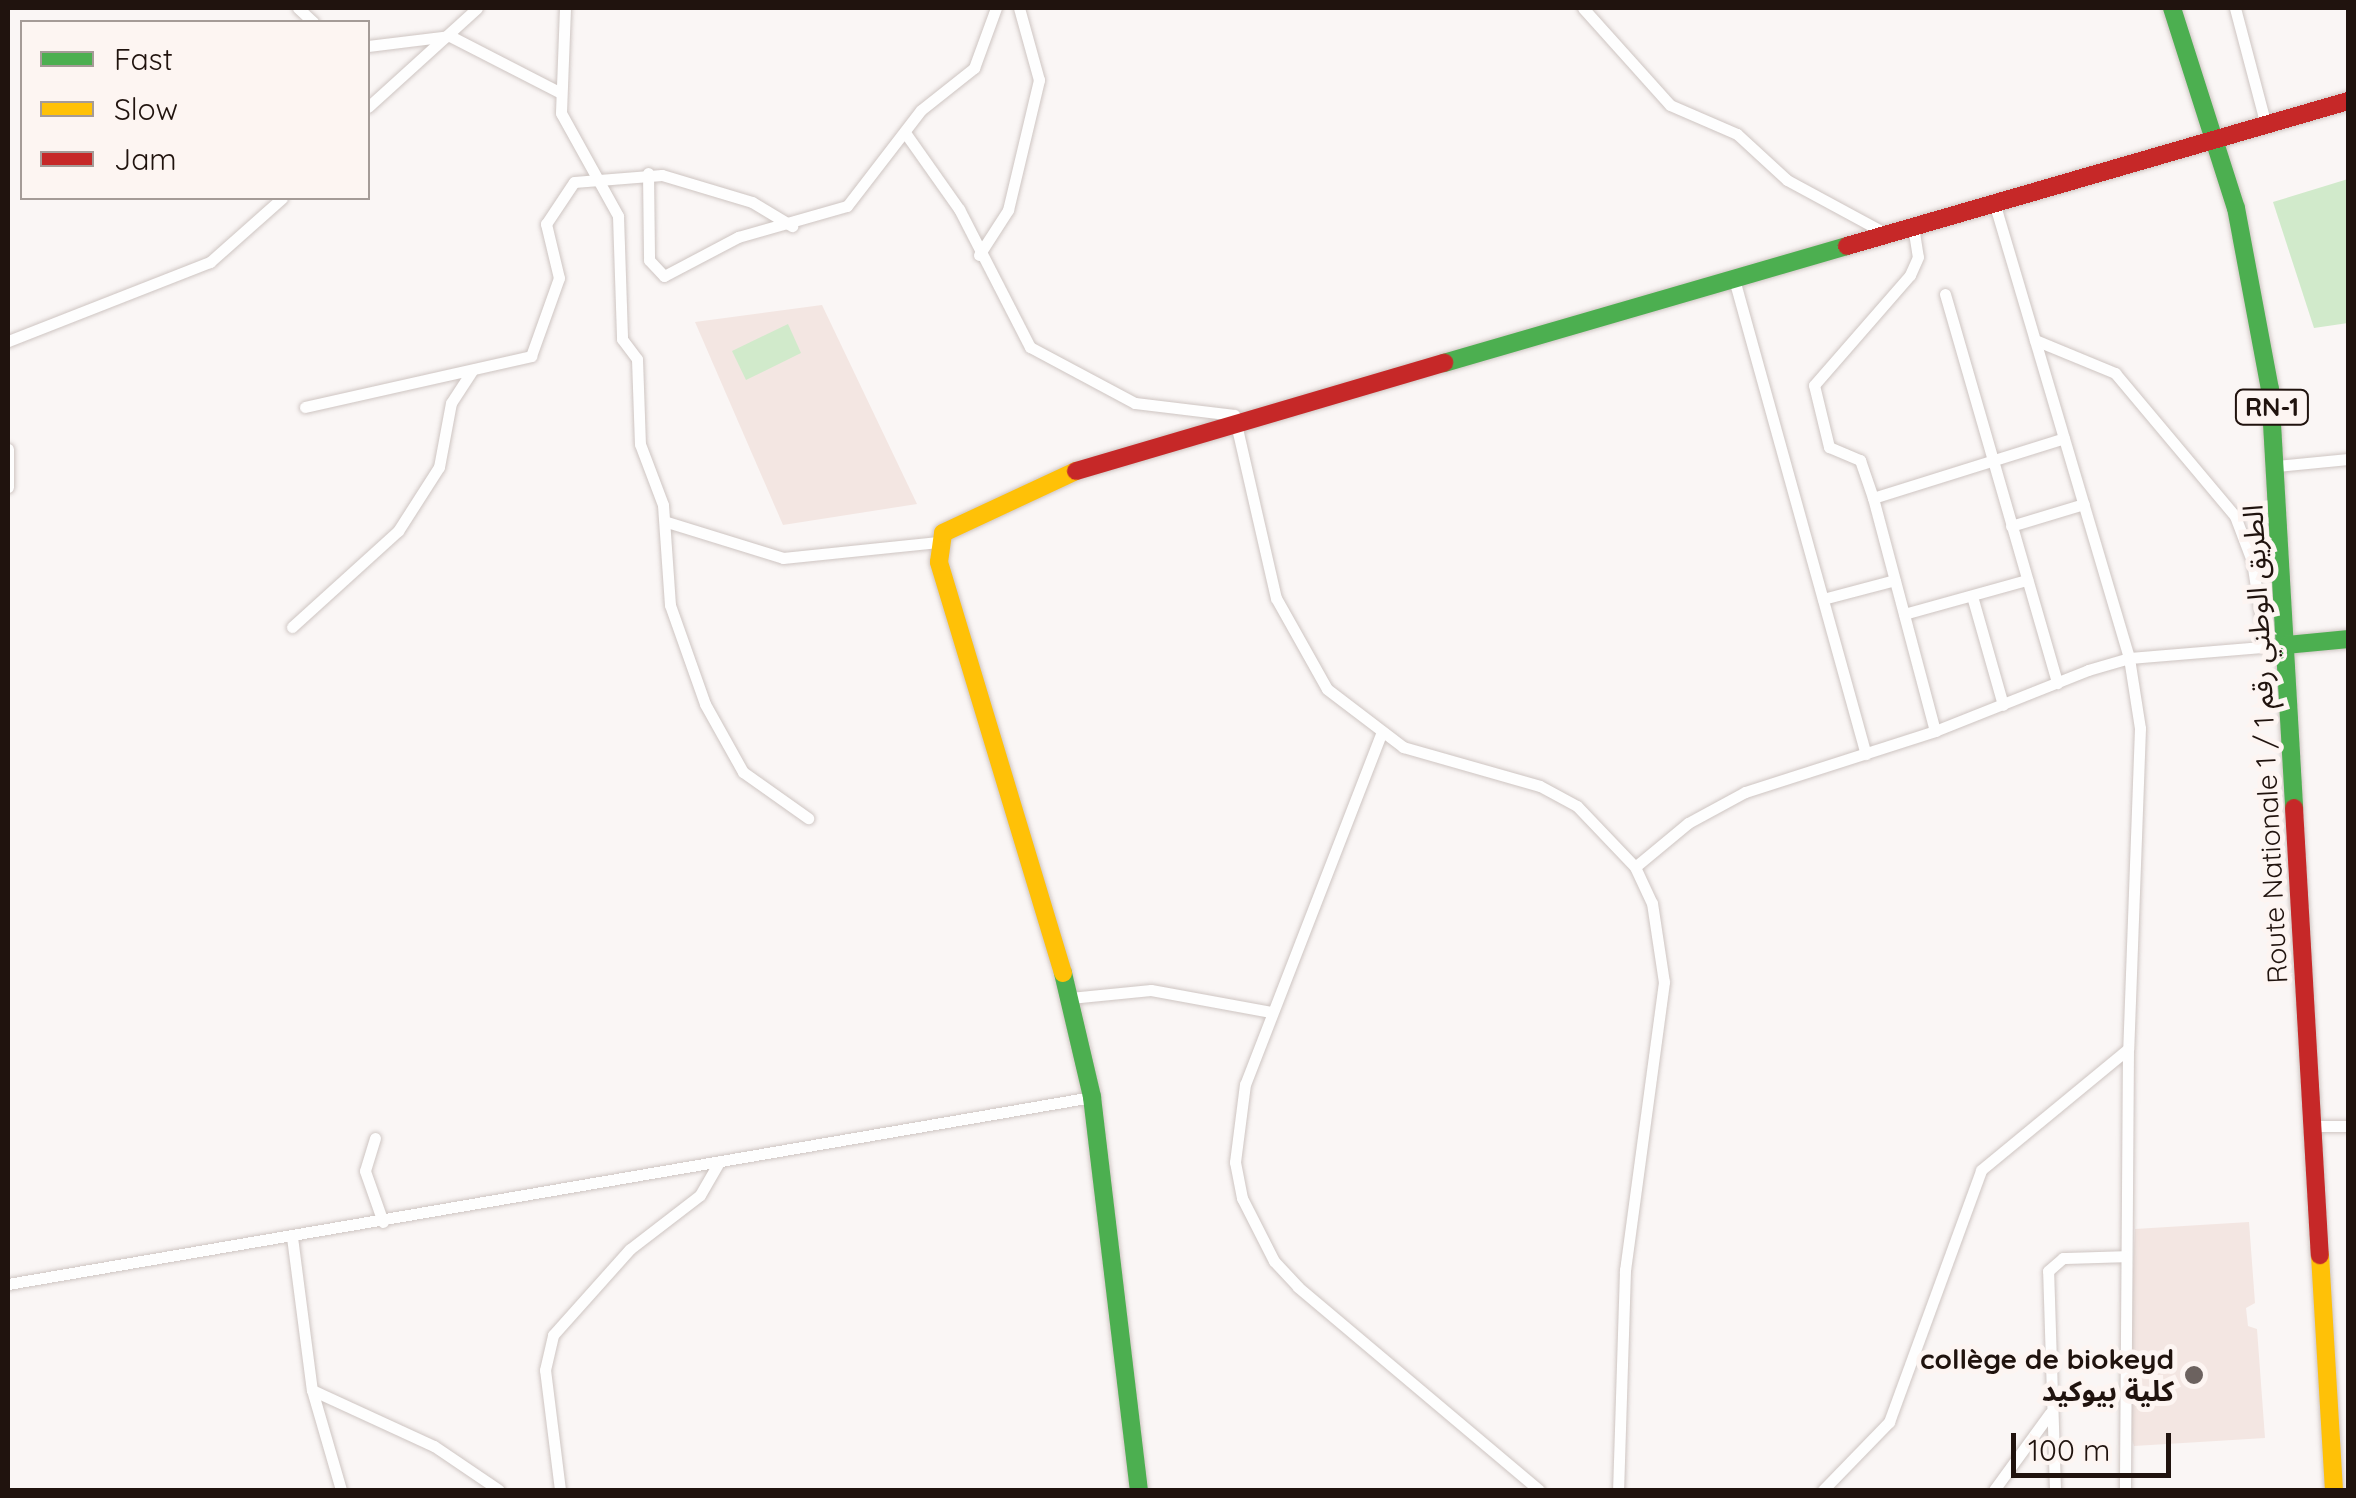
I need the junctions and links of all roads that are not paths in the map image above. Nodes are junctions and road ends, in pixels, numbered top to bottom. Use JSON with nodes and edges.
{"nodes":[{"id":1,"x":477,"y":8,"type":"edge"},
{"id":2,"x":565,"y":8,"type":"edge"},
{"id":3,"x":996,"y":8,"type":"edge"},
{"id":4,"x":1019,"y":8,"type":"edge"},
{"id":5,"x":1582,"y":8,"type":"edge"},
{"id":6,"x":2172,"y":8,"type":"edge"},
{"id":7,"x":2234,"y":8,"type":"edge"},
{"id":8,"x":450,"y":36,"type":"junction"},
{"id":9,"x":370,"y":46,"type":"edge"},
{"id":10,"x":562,"y":93,"type":"junction"},
{"id":11,"x":2348,"y":100,"type":"edge"},
{"id":12,"x":370,"y":104,"type":"edge"},
{"id":13,"x":2266,"y":125,"type":"junction"},
{"id":14,"x":906,"y":134,"type":"junction"},
{"id":15,"x":2218,"y":139,"type":"junction"},
{"id":16,"x":648,"y":172,"type":"junction"},
{"id":17,"x":599,"y":177,"type":"junction"},
{"id":18,"x":280,"y":200,"type":"edge"},
{"id":19,"x":1994,"y":202,"type":"junction"},
{"id":20,"x":792,"y":226,"type":"junction"},
{"id":21,"x":1913,"y":226,"type":"junction"},
{"id":22,"x":1886,"y":234,"type":"junction"},
{"id":23,"x":979,"y":255,"type":"junction"},
{"id":24,"x":1734,"y":279,"type":"junction"},
{"id":25,"x":1945,"y":294,"type":"dead end"},
{"id":26,"x":2035,"y":340,"type":"junction"},
{"id":27,"x":8,"y":341,"type":"edge"},
{"id":28,"x":472,"y":371,"type":"junction"},
{"id":29,"x":305,"y":407,"type":"dead end"},
{"id":30,"x":1235,"y":426,"type":"junction"},
{"id":31,"x":2064,"y":438,"type":"junction"},
{"id":32,"x":8,"y":450,"type":"edge"},
{"id":33,"x":1992,"y":460,"type":"junction"},
{"id":34,"x":2348,"y":460,"type":"edge"},
{"id":35,"x":2276,"y":466,"type":"junction"},
{"id":36,"x":8,"y":487,"type":"edge"},
{"id":37,"x":1873,"y":498,"type":"junction"},
{"id":38,"x":2084,"y":504,"type":"junction"},
{"id":39,"x":666,"y":522,"type":"junction"},
{"id":40,"x":2011,"y":526,"type":"junction"},
{"id":41,"x":938,"y":542,"type":"junction"},
{"id":42,"x":1895,"y":580,"type":"junction"},
{"id":43,"x":2027,"y":580,"type":"junction"},
{"id":44,"x":1972,"y":596,"type":"junction"},
{"id":45,"x":1823,"y":600,"type":"junction"},
{"id":46,"x":1904,"y":614,"type":"junction"},
{"id":47,"x":292,"y":627,"type":"dead end"},
{"id":48,"x":2348,"y":639,"type":"edge"},
{"id":49,"x":2286,"y":645,"type":"junction"},
{"id":50,"x":2265,"y":646,"type":"junction"},
{"id":51,"x":2129,"y":658,"type":"junction"},
{"id":52,"x":2057,"y":683,"type":"junction"},
{"id":53,"x":2003,"y":705,"type":"junction"},
{"id":54,"x":1934,"y":732,"type":"junction"},
{"id":55,"x":1382,"y":734,"type":"junction"},
{"id":56,"x":1866,"y":754,"type":"junction"},
{"id":57,"x":808,"y":818,"type":"dead end"},
{"id":58,"x":1634,"y":867,"type":"junction"},
{"id":59,"x":1070,"y":998,"type":"junction"},
{"id":60,"x":1271,"y":1012,"type":"junction"},
{"id":61,"x":2128,"y":1049,"type":"junction"},
{"id":62,"x":1092,"y":1097,"type":"junction"},
{"id":63,"x":2313,"y":1126,"type":"junction"},
{"id":64,"x":2348,"y":1126,"type":"edge"},
{"id":65,"x":375,"y":1138,"type":"dead end"},
{"id":66,"x":720,"y":1161,"type":"junction"},
{"id":67,"x":383,"y":1222,"type":"junction"},
{"id":68,"x":292,"y":1237,"type":"junction"},
{"id":69,"x":2125,"y":1256,"type":"junction"},
{"id":70,"x":8,"y":1284,"type":"edge"},
{"id":71,"x":312,"y":1390,"type":"junction"},
{"id":72,"x":2050,"y":1413,"type":"junction"},
{"id":73,"x":341,"y":1490,"type":"edge"},
{"id":74,"x":499,"y":1490,"type":"edge"},
{"id":75,"x":560,"y":1490,"type":"edge"},
{"id":76,"x":1139,"y":1490,"type":"edge"},
{"id":77,"x":1539,"y":1490,"type":"edge"},
{"id":78,"x":1618,"y":1490,"type":"edge"},
{"id":79,"x":1823,"y":1490,"type":"edge"},
{"id":80,"x":1994,"y":1490,"type":"edge"},
{"id":81,"x":2055,"y":1490,"type":"edge"},
{"id":82,"x":2125,"y":1490,"type":"edge"},
{"id":83,"x":2334,"y":1490,"type":"edge"}],
"edges":[{"from":1,"to":8,"type":"street"},
{"from":2,"to":10,"type":"street"},
{"from":3,"to":14,"type":"street"},
{"from":4,"to":23,"type":"street"},
{"from":5,"to":22,"type":"street"},
{"from":6,"to":15,"type":"street","name":"Route Nationale 1 / الطريق الوطني رقم 1","number":"RN-1"},
{"from":7,"to":13,"type":"street"},
{"from":8,"to":9,"type":"street"},
{"from":8,"to":10,"type":"street"},
{"from":8,"to":12,"type":"street"},
{"from":10,"to":17,"type":"street"},
{"from":11,"to":13,"type":"street"},
{"from":13,"to":15,"type":"street"},
{"from":14,"to":20,"type":"street"},
{"from":14,"to":23,"type":"street"},
{"from":15,"to":19,"type":"street"},
{"from":15,"to":35,"type":"street","name":"Route Nationale 1 / الطريق الوطني رقم 1","number":"RN-1"},
{"from":16,"to":17,"type":"street"},
{"from":16,"to":20,"type":"street"},
{"from":16,"to":20,"type":"street"},
{"from":17,"to":28,"type":"street"},
{"from":17,"to":39,"type":"street"},
{"from":18,"to":27,"type":"street"},
{"from":19,"to":21,"type":"street"},
{"from":19,"to":26,"type":"street"},
{"from":21,"to":22,"type":"street"},
{"from":21,"to":37,"type":"street"},
{"from":22,"to":24,"type":"street"},
{"from":23,"to":30,"type":"street"},
{"from":24,"to":30,"type":"street"},
{"from":24,"to":45,"type":"street"},
{"from":25,"to":33,"type":"street"},
{"from":26,"to":31,"type":"street"},
{"from":26,"to":50,"type":"street"},
{"from":28,"to":29,"type":"street"},
{"from":28,"to":47,"type":"street"},
{"from":30,"to":41,"type":"street"},
{"from":30,"to":55,"type":"street"},
{"from":31,"to":33,"type":"street"},
{"from":31,"to":38,"type":"street"},
{"from":32,"to":36,"type":"street"},
{"from":33,"to":37,"type":"street"},
{"from":33,"to":40,"type":"street"},
{"from":34,"to":35,"type":"street"},
{"from":35,"to":49,"type":"street","name":"Route Nationale 1 / الطريق الوطني رقم 1","number":"RN-1"},
{"from":37,"to":42,"type":"street"},
{"from":38,"to":40,"type":"street"},
{"from":38,"to":51,"type":"street"},
{"from":39,"to":41,"type":"street"},
{"from":39,"to":57,"type":"street"},
{"from":40,"to":43,"type":"street"},
{"from":41,"to":59,"type":"street"},
{"from":42,"to":45,"type":"street"},
{"from":42,"to":46,"type":"street"},
{"from":43,"to":44,"type":"street"},
{"from":43,"to":52,"type":"street"},
{"from":44,"to":46,"type":"street"},
{"from":44,"to":53,"type":"street"},
{"from":45,"to":56,"type":"street"},
{"from":46,"to":54,"type":"street"},
{"from":48,"to":49,"type":"street"},
{"from":49,"to":50,"type":"street"},
{"from":49,"to":63,"type":"street","name":"Route Nationale 1 / الطريق الوطني رقم 1","number":"RN-1"},
{"from":50,"to":51,"type":"street"},
{"from":51,"to":52,"type":"street"},
{"from":51,"to":61,"type":"street"},
{"from":52,"to":53,"type":"street"},
{"from":53,"to":54,"type":"street"},
{"from":54,"to":56,"type":"street"},
{"from":55,"to":58,"type":"street"},
{"from":55,"to":60,"type":"street"},
{"from":56,"to":58,"type":"street"},
{"from":58,"to":78,"type":"street"},
{"from":59,"to":60,"type":"street"},
{"from":59,"to":62,"type":"street"},
{"from":60,"to":77,"type":"street"},
{"from":61,"to":69,"type":"street"},
{"from":61,"to":79,"type":"street"},
{"from":62,"to":66,"type":"street"},
{"from":62,"to":76,"type":"street"},
{"from":63,"to":64,"type":"street"},
{"from":63,"to":83,"type":"street","name":"Route Nationale 1 / الطريق الوطني رقم 1","number":"RN-1"},
{"from":65,"to":67,"type":"street"},
{"from":66,"to":67,"type":"street"},
{"from":66,"to":75,"type":"street"},
{"from":67,"to":68,"type":"street"},
{"from":68,"to":70,"type":"street"},
{"from":68,"to":71,"type":"street"},
{"from":69,"to":72,"type":"street"},
{"from":69,"to":82,"type":"street"},
{"from":71,"to":73,"type":"street"},
{"from":71,"to":74,"type":"street"},
{"from":72,"to":80,"type":"street"},
{"from":72,"to":81,"type":"street"}]}
